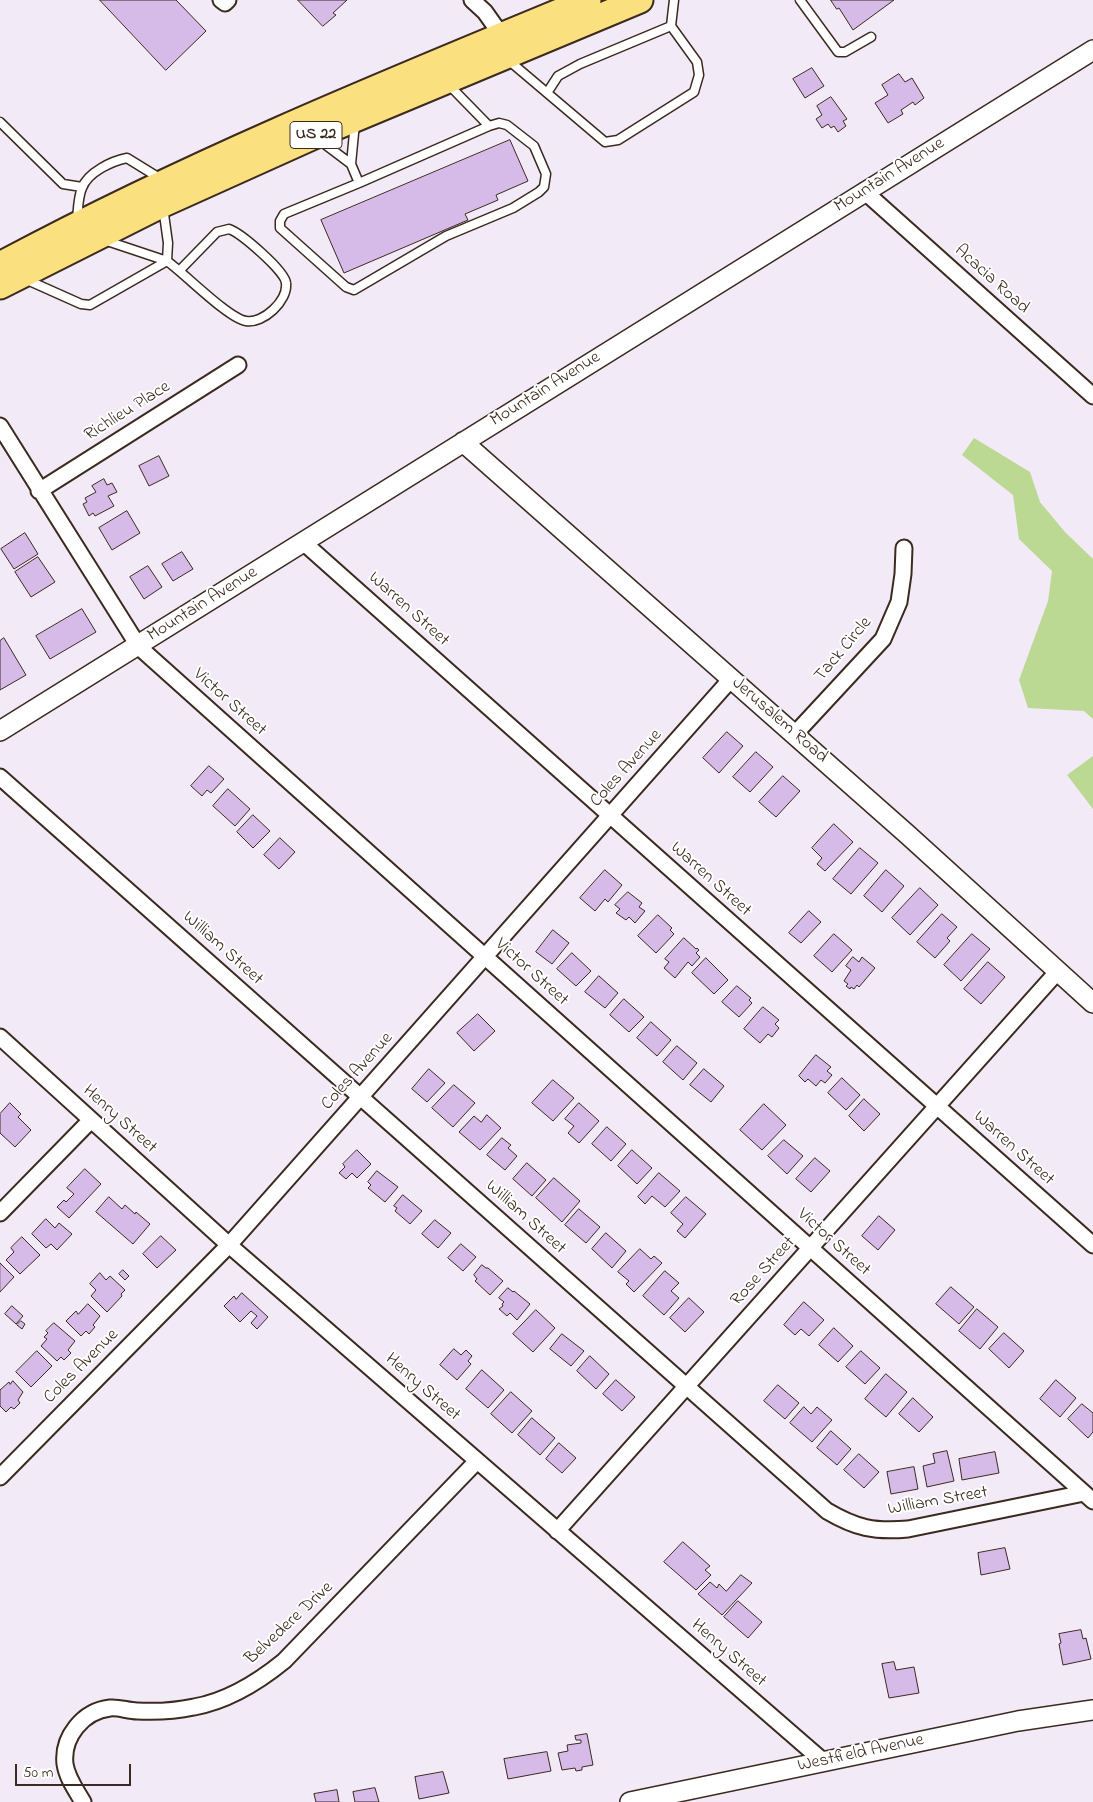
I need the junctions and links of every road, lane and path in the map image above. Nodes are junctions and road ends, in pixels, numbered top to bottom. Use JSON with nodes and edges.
{"nodes":[{"id":1,"x":221,"y":0,"type":"edge"},
{"id":2,"x":228,"y":0,"type":"edge"},
{"id":3,"x":472,"y":0,"type":"edge"},
{"id":4,"x":588,"y":0,"type":"edge"},
{"id":5,"x":640,"y":0,"type":"edge"},
{"id":6,"x":674,"y":0,"type":"edge"},
{"id":7,"x":800,"y":0,"type":"edge"},
{"id":8,"x":671,"y":26,"type":"junction"},
{"id":9,"x":871,"y":37,"type":"dead end"},
{"id":10,"x":503,"y":46,"type":"junction"},
{"id":11,"x":1093,"y":50,"type":"edge"},
{"id":12,"x":445,"y":81,"type":"junction"},
{"id":13,"x":547,"y":93,"type":"junction"},
{"id":14,"x":356,"y":118,"type":"junction"},
{"id":15,"x":0,"y":122,"type":"edge"},
{"id":16,"x":489,"y":126,"type":"junction"},
{"id":17,"x":314,"y":136,"type":"junction"},
{"id":18,"x":351,"y":164,"type":"junction"},
{"id":19,"x":359,"y":182,"type":"junction"},
{"id":20,"x":82,"y":188,"type":"junction"},
{"id":21,"x":864,"y":191,"type":"junction"},
{"id":22,"x":164,"y":193,"type":"junction"},
{"id":23,"x":86,"y":231,"type":"junction"},
{"id":24,"x":167,"y":261,"type":"junction"},
{"id":25,"x":180,"y":270,"type":"junction"},
{"id":26,"x":6,"y":276,"type":"edge"},
{"id":27,"x":238,"y":365,"type":"dead end"},
{"id":28,"x":1093,"y":396,"type":"edge"},
{"id":29,"x":0,"y":426,"type":"edge"},
{"id":30,"x":462,"y":442,"type":"junction"},
{"id":31,"x":39,"y":491,"type":"junction"},
{"id":32,"x":303,"y":542,"type":"junction"},
{"id":33,"x":904,"y":548,"type":"dead end"},
{"id":34,"x":137,"y":646,"type":"junction"},
{"id":35,"x":731,"y":679,"type":"junction"},
{"id":36,"x":0,"y":731,"type":"edge"},
{"id":37,"x":794,"y":735,"type":"junction"},
{"id":38,"x":0,"y":776,"type":"edge"},
{"id":39,"x":610,"y":815,"type":"junction"},
{"id":40,"x":485,"y":957,"type":"junction"},
{"id":41,"x":1058,"y":971,"type":"junction"},
{"id":42,"x":1093,"y":1002,"type":"edge"},
{"id":43,"x":0,"y":1038,"type":"edge"},
{"id":44,"x":361,"y":1097,"type":"junction"},
{"id":45,"x":937,"y":1106,"type":"junction"},
{"id":46,"x":92,"y":1120,"type":"junction"},
{"id":47,"x":0,"y":1213,"type":"edge"},
{"id":48,"x":229,"y":1245,"type":"junction"},
{"id":49,"x":1093,"y":1245,"type":"edge"},
{"id":50,"x":810,"y":1248,"type":"junction"},
{"id":51,"x":686,"y":1386,"type":"junction"},
{"id":52,"x":478,"y":1462,"type":"junction"},
{"id":53,"x":0,"y":1477,"type":"edge"},
{"id":54,"x":1088,"y":1497,"type":"edge"},
{"id":55,"x":557,"y":1531,"type":"junction"},
{"id":56,"x":1093,"y":1710,"type":"edge"},
{"id":57,"x":824,"y":1762,"type":"junction"},
{"id":58,"x":689,"y":1796,"type":"edge"},
{"id":59,"x":83,"y":1802,"type":"edge"},
{"id":60,"x":630,"y":1802,"type":"edge"}],
"edges":[{"from":1,"to":2,"type":"street"},
{"from":3,"to":10,"type":"street"},
{"from":4,"to":10,"type":"highway","number":"US 22"},
{"from":5,"to":10,"type":"highway","number":"US 22"},
{"from":6,"to":8,"type":"lane"},
{"from":7,"to":9,"type":"lane"},
{"from":8,"to":13,"type":"lane"},
{"from":8,"to":13,"type":"lane"},
{"from":10,"to":12,"type":"highway","number":"US 22"},
{"from":10,"to":13,"type":"lane"},
{"from":10,"to":22,"type":"highway","number":"US 22"},
{"from":11,"to":21,"type":"street","name":"Mountain Avenue"},
{"from":12,"to":14,"type":"highway","number":"US 22"},
{"from":12,"to":16,"type":"lane"},
{"from":14,"to":17,"type":"highway","number":"US 22"},
{"from":14,"to":18,"type":"lane"},
{"from":15,"to":20,"type":"lane"},
{"from":16,"to":19,"type":"lane"},
{"from":16,"to":19,"type":"lane"},
{"from":17,"to":18,"type":"lane"},
{"from":17,"to":22,"type":"highway","number":"US 22"},
{"from":18,"to":19,"type":"lane"},
{"from":20,"to":22,"type":"lane"},
{"from":20,"to":23,"type":"lane"},
{"from":21,"to":28,"type":"street","name":"Acacia Road"},
{"from":21,"to":30,"type":"street","name":"Mountain Avenue"},
{"from":22,"to":23,"type":"highway","number":"US 22"},
{"from":22,"to":24,"type":"lane"},
{"from":23,"to":24,"type":"lane"},
{"from":23,"to":26,"type":"highway","number":"US 22"},
{"from":24,"to":25,"type":"lane"},
{"from":24,"to":26,"type":"lane"},
{"from":25,"to":25,"type":"lane"},
{"from":27,"to":31,"type":"street","name":"Richlieu Place"},
{"from":29,"to":31,"type":"street","name":"Victor Street"},
{"from":30,"to":32,"type":"street","name":"Mountain Avenue"},
{"from":30,"to":35,"type":"street","name":"Jerusalem Road"},
{"from":31,"to":34,"type":"street","name":"Victor Street"},
{"from":32,"to":34,"type":"street","name":"Mountain Avenue"},
{"from":32,"to":39,"type":"street","name":"Warren Street"},
{"from":33,"to":37,"type":"street","name":"Tack Circle"},
{"from":34,"to":36,"type":"street","name":"Mountain Avenue"},
{"from":34,"to":40,"type":"street","name":"Victor Street"},
{"from":35,"to":37,"type":"street","name":"Jerusalem Road"},
{"from":35,"to":39,"type":"street","name":"Coles Avenue"},
{"from":37,"to":41,"type":"street","name":"Jerusalem Road"},
{"from":38,"to":44,"type":"street","name":"William Street"},
{"from":39,"to":40,"type":"street","name":"Coles Avenue"},
{"from":39,"to":45,"type":"street","name":"Warren Street"},
{"from":40,"to":44,"type":"street","name":"Coles Avenue"},
{"from":40,"to":50,"type":"street","name":"Victor Street"},
{"from":41,"to":42,"type":"street","name":"Jerusalem Road"},
{"from":41,"to":45,"type":"street","name":"Rose Street"},
{"from":43,"to":46,"type":"street","name":"Henry Street"},
{"from":44,"to":48,"type":"street","name":"Coles Avenue"},
{"from":44,"to":51,"type":"street","name":"William Street"},
{"from":45,"to":49,"type":"street","name":"Warren Street"},
{"from":45,"to":50,"type":"street","name":"Rose Street"},
{"from":46,"to":47,"type":"street"},
{"from":46,"to":48,"type":"street","name":"Henry Street"},
{"from":48,"to":52,"type":"street","name":"Henry Street"},
{"from":48,"to":53,"type":"street","name":"Coles Avenue"},
{"from":50,"to":51,"type":"street","name":"Rose Street"},
{"from":50,"to":54,"type":"street","name":"Victor Street"},
{"from":51,"to":54,"type":"street","name":"William Street"},
{"from":51,"to":55,"type":"street","name":"Rose Street"},
{"from":52,"to":55,"type":"street","name":"Henry Street"},
{"from":52,"to":59,"type":"street","name":"Belvedere Drive"},
{"from":55,"to":57,"type":"street","name":"Henry Street"},
{"from":56,"to":57,"type":"street","name":"Westfield Avenue"},
{"from":57,"to":58,"type":"street","name":"Westfield Avenue"},
{"from":58,"to":60,"type":"street","name":"Westfield Avenue"}]}
